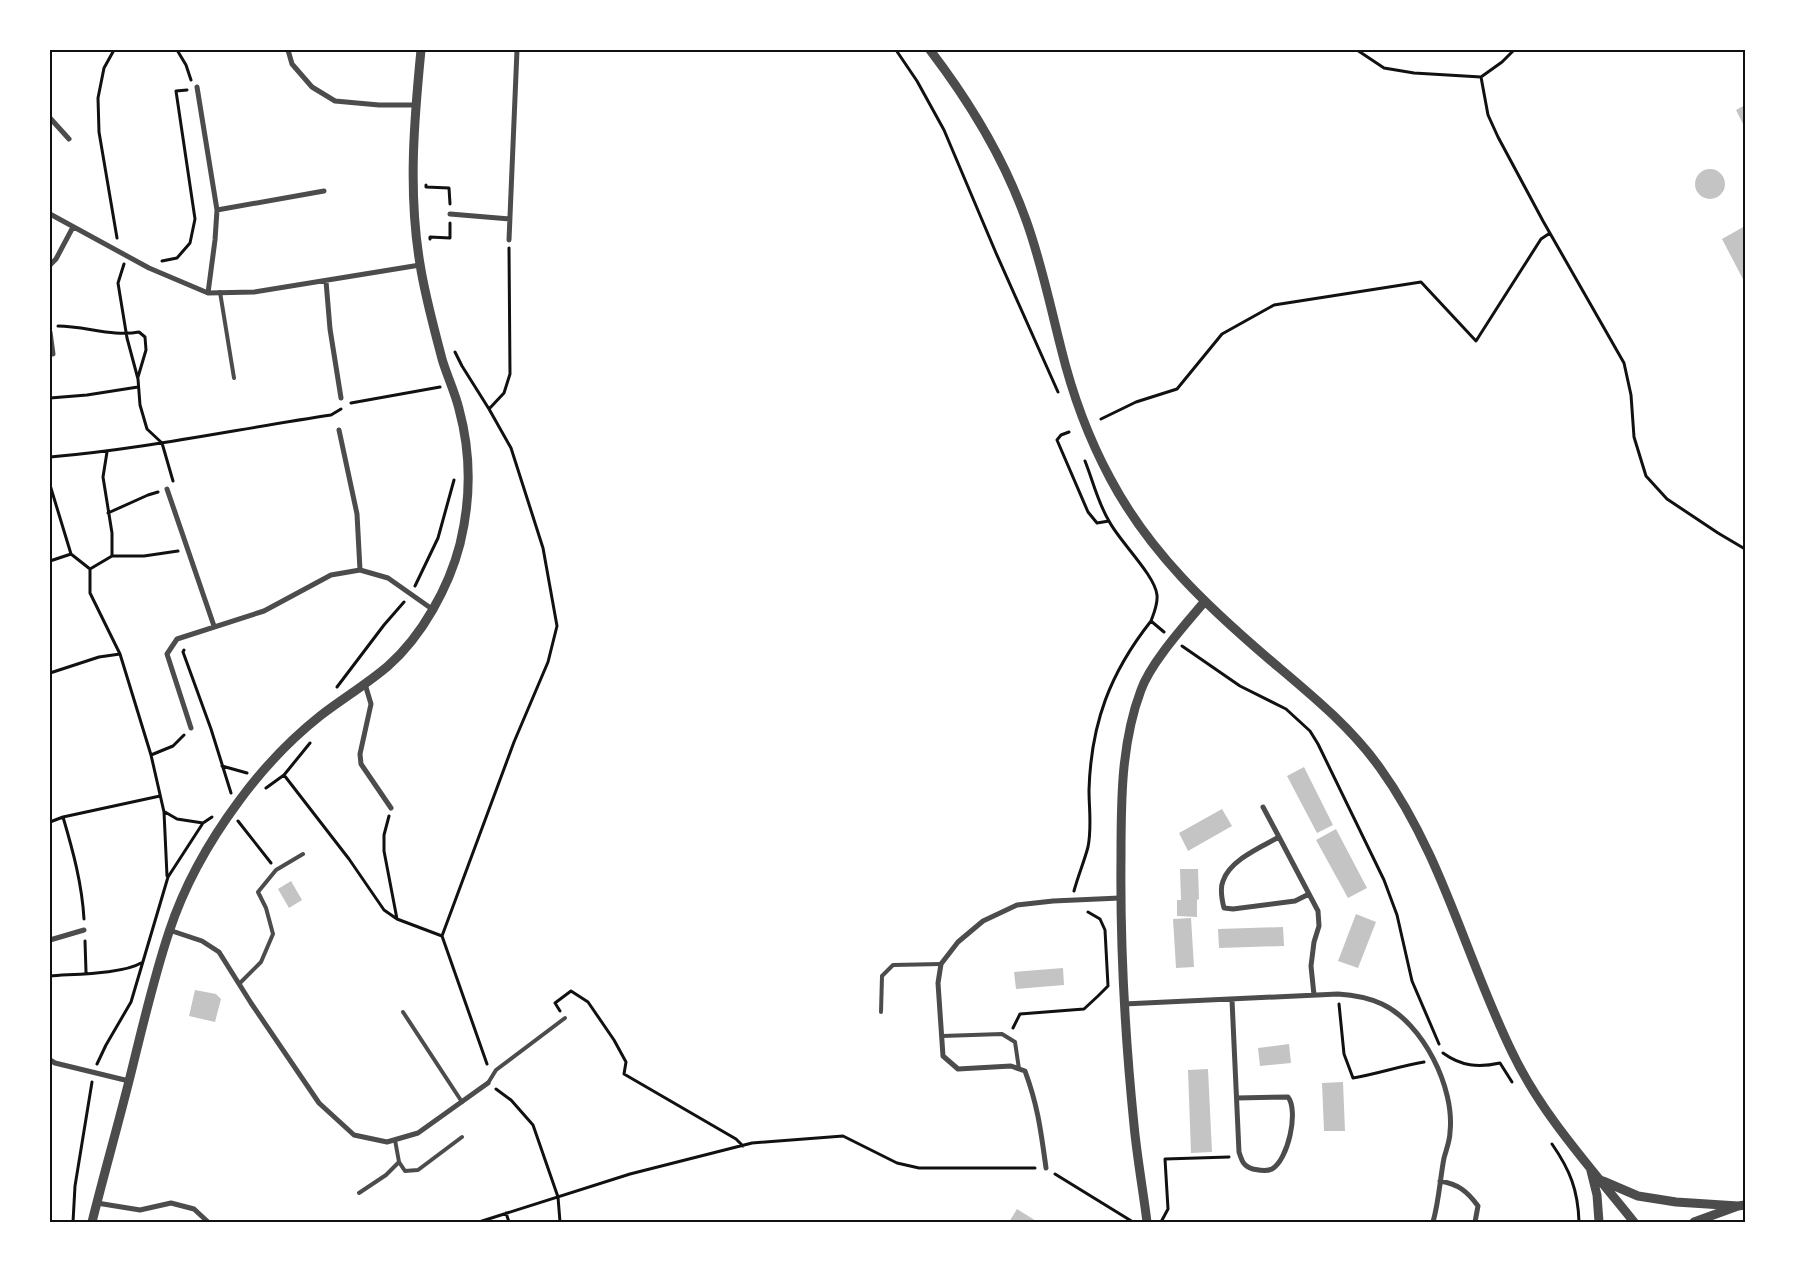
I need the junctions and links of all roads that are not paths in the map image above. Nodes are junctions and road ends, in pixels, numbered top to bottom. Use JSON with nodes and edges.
{"nodes":[{"id":1,"x":288,"y":50,"type":"edge"},
{"id":2,"x":421,"y":50,"type":"edge"},
{"id":3,"x":517,"y":50,"type":"edge"},
{"id":4,"x":930,"y":50,"type":"edge"},
{"id":5,"x":195,"y":88,"type":"road end"},
{"id":6,"x":416,"y":105,"type":"junction"},
{"id":7,"x":50,"y":118,"type":"edge"},
{"id":8,"x":69,"y":139,"type":"dead end"},
{"id":9,"x":324,"y":191,"type":"dead end"},
{"id":10,"x":217,"y":210,"type":"junction"},
{"id":11,"x":50,"y":214,"type":"edge"},
{"id":12,"x":450,"y":214,"type":"road end"},
{"id":13,"x":510,"y":219,"type":"junction"},
{"id":14,"x":74,"y":227,"type":"junction"},
{"id":15,"x":509,"y":240,"type":"road end"},
{"id":16,"x":420,"y":265,"type":"junction"},
{"id":17,"x":50,"y":266,"type":"edge"},
{"id":18,"x":326,"y":280,"type":"junction"},
{"id":19,"x":220,"y":292,"type":"junction"},
{"id":20,"x":208,"y":293,"type":"junction"},
{"id":21,"x":50,"y":332,"type":"edge"},
{"id":22,"x":53,"y":354,"type":"dead end"},
{"id":23,"x":234,"y":378,"type":"dead end"},
{"id":24,"x":341,"y":398,"type":"road end"},
{"id":25,"x":339,"y":430,"type":"road end"},
{"id":26,"x":168,"y":489,"type":"road end"},
{"id":27,"x":360,"y":570,"type":"junction"},
{"id":28,"x":1205,"y":601,"type":"junction"},
{"id":29,"x":432,"y":609,"type":"junction"},
{"id":30,"x":214,"y":626,"type":"junction"},
{"id":31,"x":364,"y":684,"type":"junction"},
{"id":32,"x":191,"y":728,"type":"road end"},
{"id":33,"x":1263,"y":807,"type":"dead end"},
{"id":34,"x":391,"y":808,"type":"road end"},
{"id":35,"x":1279,"y":837,"type":"junction"},
{"id":36,"x":303,"y":854,"type":"dead end"},
{"id":37,"x":1309,"y":894,"type":"junction"},
{"id":38,"x":1120,"y":898,"type":"junction"},
{"id":39,"x":84,"y":930,"type":"road end"},
{"id":40,"x":170,"y":930,"type":"junction"},
{"id":41,"x":50,"y":940,"type":"edge"},
{"id":42,"x":941,"y":964,"type":"junction"},
{"id":43,"x":239,"y":984,"type":"junction"},
{"id":44,"x":1314,"y":995,"type":"junction"},
{"id":45,"x":1232,"y":1000,"type":"junction"},
{"id":46,"x":1124,"y":1004,"type":"junction"},
{"id":47,"x":402,"y":1012,"type":"dead end"},
{"id":48,"x":881,"y":1012,"type":"dead end"},
{"id":49,"x":565,"y":1018,"type":"road end"},
{"id":50,"x":942,"y":1036,"type":"junction"},
{"id":51,"x":50,"y":1060,"type":"edge"},
{"id":52,"x":1019,"y":1069,"type":"junction"},
{"id":53,"x":129,"y":1081,"type":"junction"},
{"id":54,"x":488,"y":1083,"type":"joint"},
{"id":55,"x":1237,"y":1098,"type":"junction"},
{"id":56,"x":462,"y":1102,"type":"junction"},
{"id":57,"x":462,"y":1137,"type":"dead end"},
{"id":58,"x":395,"y":1140,"type":"junction"},
{"id":59,"x":399,"y":1162,"type":"junction"},
{"id":60,"x":1590,"y":1167,"type":"junction"},
{"id":61,"x":1046,"y":1168,"type":"road end"},
{"id":62,"x":1600,"y":1180,"type":"junction"},
{"id":63,"x":1440,"y":1181,"type":"junction"},
{"id":64,"x":359,"y":1193,"type":"dead end"},
{"id":65,"x":97,"y":1203,"type":"junction"},
{"id":66,"x":1741,"y":1205,"type":"edge"},
{"id":67,"x":92,"y":1222,"type":"edge"},
{"id":68,"x":208,"y":1222,"type":"edge"},
{"id":69,"x":1147,"y":1222,"type":"edge"},
{"id":70,"x":1433,"y":1222,"type":"edge"},
{"id":71,"x":1476,"y":1222,"type":"edge"},
{"id":72,"x":1599,"y":1222,"type":"edge"},
{"id":73,"x":1634,"y":1222,"type":"edge"},
{"id":74,"x":1694,"y":1222,"type":"edge"}],
"edges":[{"from":1,"to":6,"type":"street"},
{"from":2,"to":6,"type":"street"},
{"from":3,"to":13,"type":"street"},
{"from":4,"to":28,"type":"street"},
{"from":5,"to":10,"type":"street"},
{"from":6,"to":16,"type":"street"},
{"from":7,"to":8,"type":"street"},
{"from":9,"to":10,"type":"street"},
{"from":10,"to":20,"type":"street"},
{"from":11,"to":14,"type":"street"},
{"from":12,"to":13,"type":"street"},
{"from":13,"to":15,"type":"street"},
{"from":14,"to":17,"type":"street"},
{"from":14,"to":20,"type":"street"},
{"from":16,"to":18,"type":"street"},
{"from":16,"to":29,"type":"street"},
{"from":18,"to":19,"type":"street"},
{"from":18,"to":24,"type":"street"},
{"from":19,"to":20,"type":"street"},
{"from":19,"to":23,"type":"lane"},
{"from":21,"to":22,"type":"street"},
{"from":25,"to":27,"type":"street"},
{"from":26,"to":30,"type":"street"},
{"from":27,"to":29,"type":"street"},
{"from":27,"to":30,"type":"street"},
{"from":28,"to":38,"type":"street"},
{"from":28,"to":60,"type":"street"},
{"from":29,"to":31,"type":"street"},
{"from":30,"to":32,"type":"street"},
{"from":31,"to":34,"type":"street"},
{"from":31,"to":40,"type":"street"},
{"from":33,"to":35,"type":"street"},
{"from":35,"to":37,"type":"street"},
{"from":35,"to":37,"type":"street"},
{"from":36,"to":43,"type":"lane"},
{"from":37,"to":44,"type":"street"},
{"from":38,"to":42,"type":"street"},
{"from":38,"to":46,"type":"street"},
{"from":39,"to":41,"type":"street"},
{"from":40,"to":43,"type":"street"},
{"from":40,"to":53,"type":"street"},
{"from":42,"to":48,"type":"lane"},
{"from":42,"to":50,"type":"street"},
{"from":43,"to":58,"type":"street"},
{"from":44,"to":45,"type":"street"},
{"from":44,"to":63,"type":"street"},
{"from":45,"to":46,"type":"street"},
{"from":45,"to":55,"type":"street"},
{"from":46,"to":69,"type":"street"},
{"from":47,"to":56,"type":"lane"},
{"from":49,"to":54,"type":"lane"},
{"from":50,"to":52,"type":"street"},
{"from":50,"to":52,"type":"lane"},
{"from":51,"to":53,"type":"street"},
{"from":52,"to":61,"type":"street"},
{"from":53,"to":65,"type":"street"},
{"from":54,"to":56,"type":"street"},
{"from":55,"to":55,"type":"street"},
{"from":56,"to":58,"type":"street"},
{"from":57,"to":59,"type":"lane"},
{"from":58,"to":59,"type":"lane"},
{"from":59,"to":64,"type":"lane"},
{"from":60,"to":62,"type":"street"},
{"from":60,"to":72,"type":"street"},
{"from":62,"to":66,"type":"street"},
{"from":62,"to":73,"type":"street"},
{"from":63,"to":70,"type":"street"},
{"from":63,"to":71,"type":"street"},
{"from":65,"to":67,"type":"street"},
{"from":65,"to":68,"type":"street"},
{"from":66,"to":74,"type":"street"}]}
